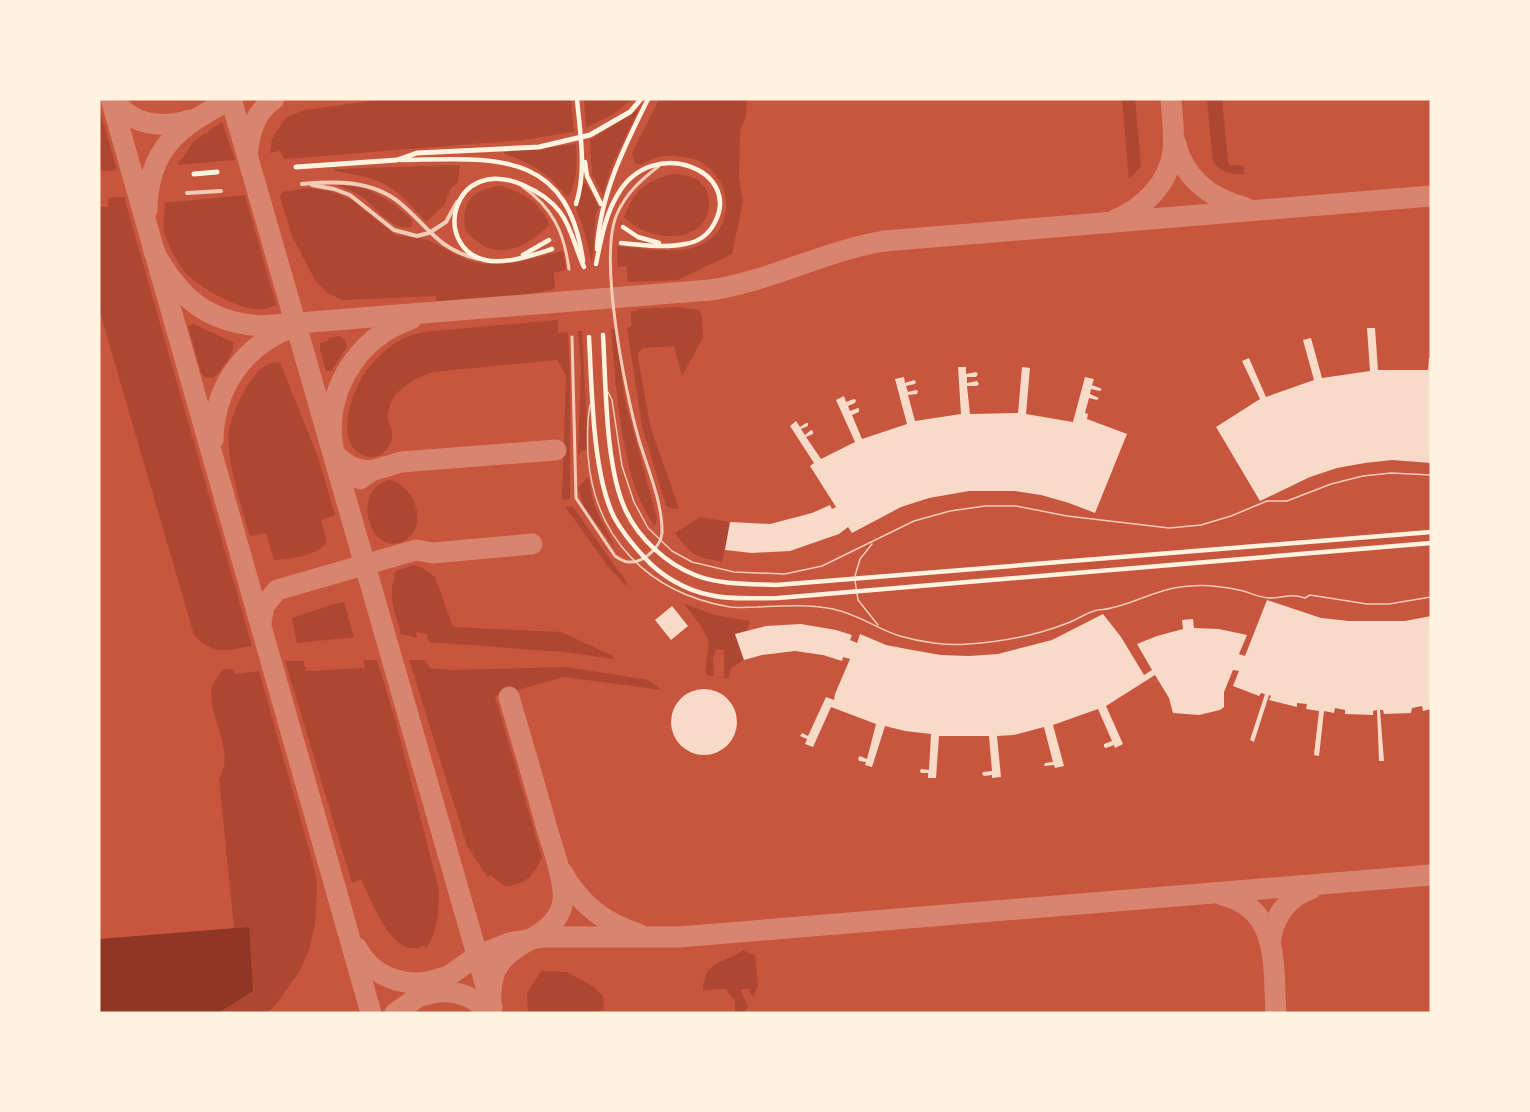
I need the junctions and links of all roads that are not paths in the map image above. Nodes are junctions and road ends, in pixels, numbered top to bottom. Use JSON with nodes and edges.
{"nodes":[{"id":1,"x":577,"y":99,"type":"edge"},
{"id":2,"x":641,"y":99,"type":"edge"},
{"id":3,"x":648,"y":99,"type":"edge"},
{"id":4,"x":582,"y":147,"type":"junction"},
{"id":5,"x":397,"y":160,"type":"junction"},
{"id":6,"x":664,"y":163,"type":"junction"},
{"id":7,"x":296,"y":167,"type":"dead end"},
{"id":8,"x":217,"y":172,"type":"dead end"},
{"id":9,"x":194,"y":174,"type":"dead end"},
{"id":10,"x":513,"y":180,"type":"junction"},
{"id":11,"x":221,"y":191,"type":"dead end"},
{"id":12,"x":187,"y":193,"type":"dead end"},
{"id":13,"x":458,"y":201,"type":"junction"},
{"id":14,"x":576,"y":204,"type":"dead end"},
{"id":15,"x":601,"y":204,"type":"dead end"},
{"id":16,"x":623,"y":227,"type":"dead end"},
{"id":17,"x":429,"y":233,"type":"junction"},
{"id":18,"x":549,"y":240,"type":"dead end"},
{"id":19,"x":621,"y":243,"type":"dead end"},
{"id":20,"x":671,"y":245,"type":"junction"},
{"id":21,"x":552,"y":249,"type":"dead end"},
{"id":22,"x":518,"y":257,"type":"junction"},
{"id":23,"x":486,"y":260,"type":"junction"},
{"id":24,"x":569,"y":269,"type":"dead end"},
{"id":25,"x":603,"y":335,"type":"dead end"},
{"id":26,"x":572,"y":337,"type":"dead end"},
{"id":27,"x":589,"y":337,"type":"dead end"},
{"id":28,"x":607,"y":388,"type":"junction"},
{"id":29,"x":593,"y":393,"type":"junction"},
{"id":30,"x":1431,"y":475,"type":"edge"},
{"id":31,"x":1431,"y":532,"type":"edge"},
{"id":32,"x":873,"y":543,"type":"junction"},
{"id":33,"x":1431,"y":543,"type":"edge"},
{"id":34,"x":1431,"y":597,"type":"edge"},
{"id":35,"x":879,"y":626,"type":"junction"}],
"edges":[{"from":1,"to":4,"type":"main road"},
{"from":2,"to":5,"type":"main road"},
{"from":3,"to":6,"type":"main road"},
{"from":4,"to":14,"type":"main road"},
{"from":4,"to":15,"type":"main road"},
{"from":5,"to":7,"type":"main road"},
{"from":5,"to":10,"type":"main road"},
{"from":6,"to":20,"type":"main road"},
{"from":6,"to":26,"type":"street"},
{"from":8,"to":9,"type":"main road"},
{"from":10,"to":13,"type":"main road"},
{"from":10,"to":24,"type":"street"},
{"from":11,"to":12,"type":"street"},
{"from":13,"to":17,"type":"street"},
{"from":13,"to":23,"type":"main road"},
{"from":16,"to":20,"type":"main road"},
{"from":17,"to":17,"type":"street"},
{"from":17,"to":23,"type":"street"},
{"from":18,"to":22,"type":"main road"},
{"from":19,"to":20,"type":"main road"},
{"from":21,"to":22,"type":"main road"},
{"from":22,"to":23,"type":"main road"},
{"from":25,"to":28,"type":"main road"},
{"from":27,"to":29,"type":"main road"},
{"from":28,"to":31,"type":"main road"},
{"from":28,"to":32,"type":"lane"},
{"from":29,"to":33,"type":"main road"},
{"from":29,"to":35,"type":"lane"},
{"from":30,"to":32,"type":"lane"},
{"from":32,"to":35,"type":"lane"},
{"from":34,"to":35,"type":"lane"}]}
